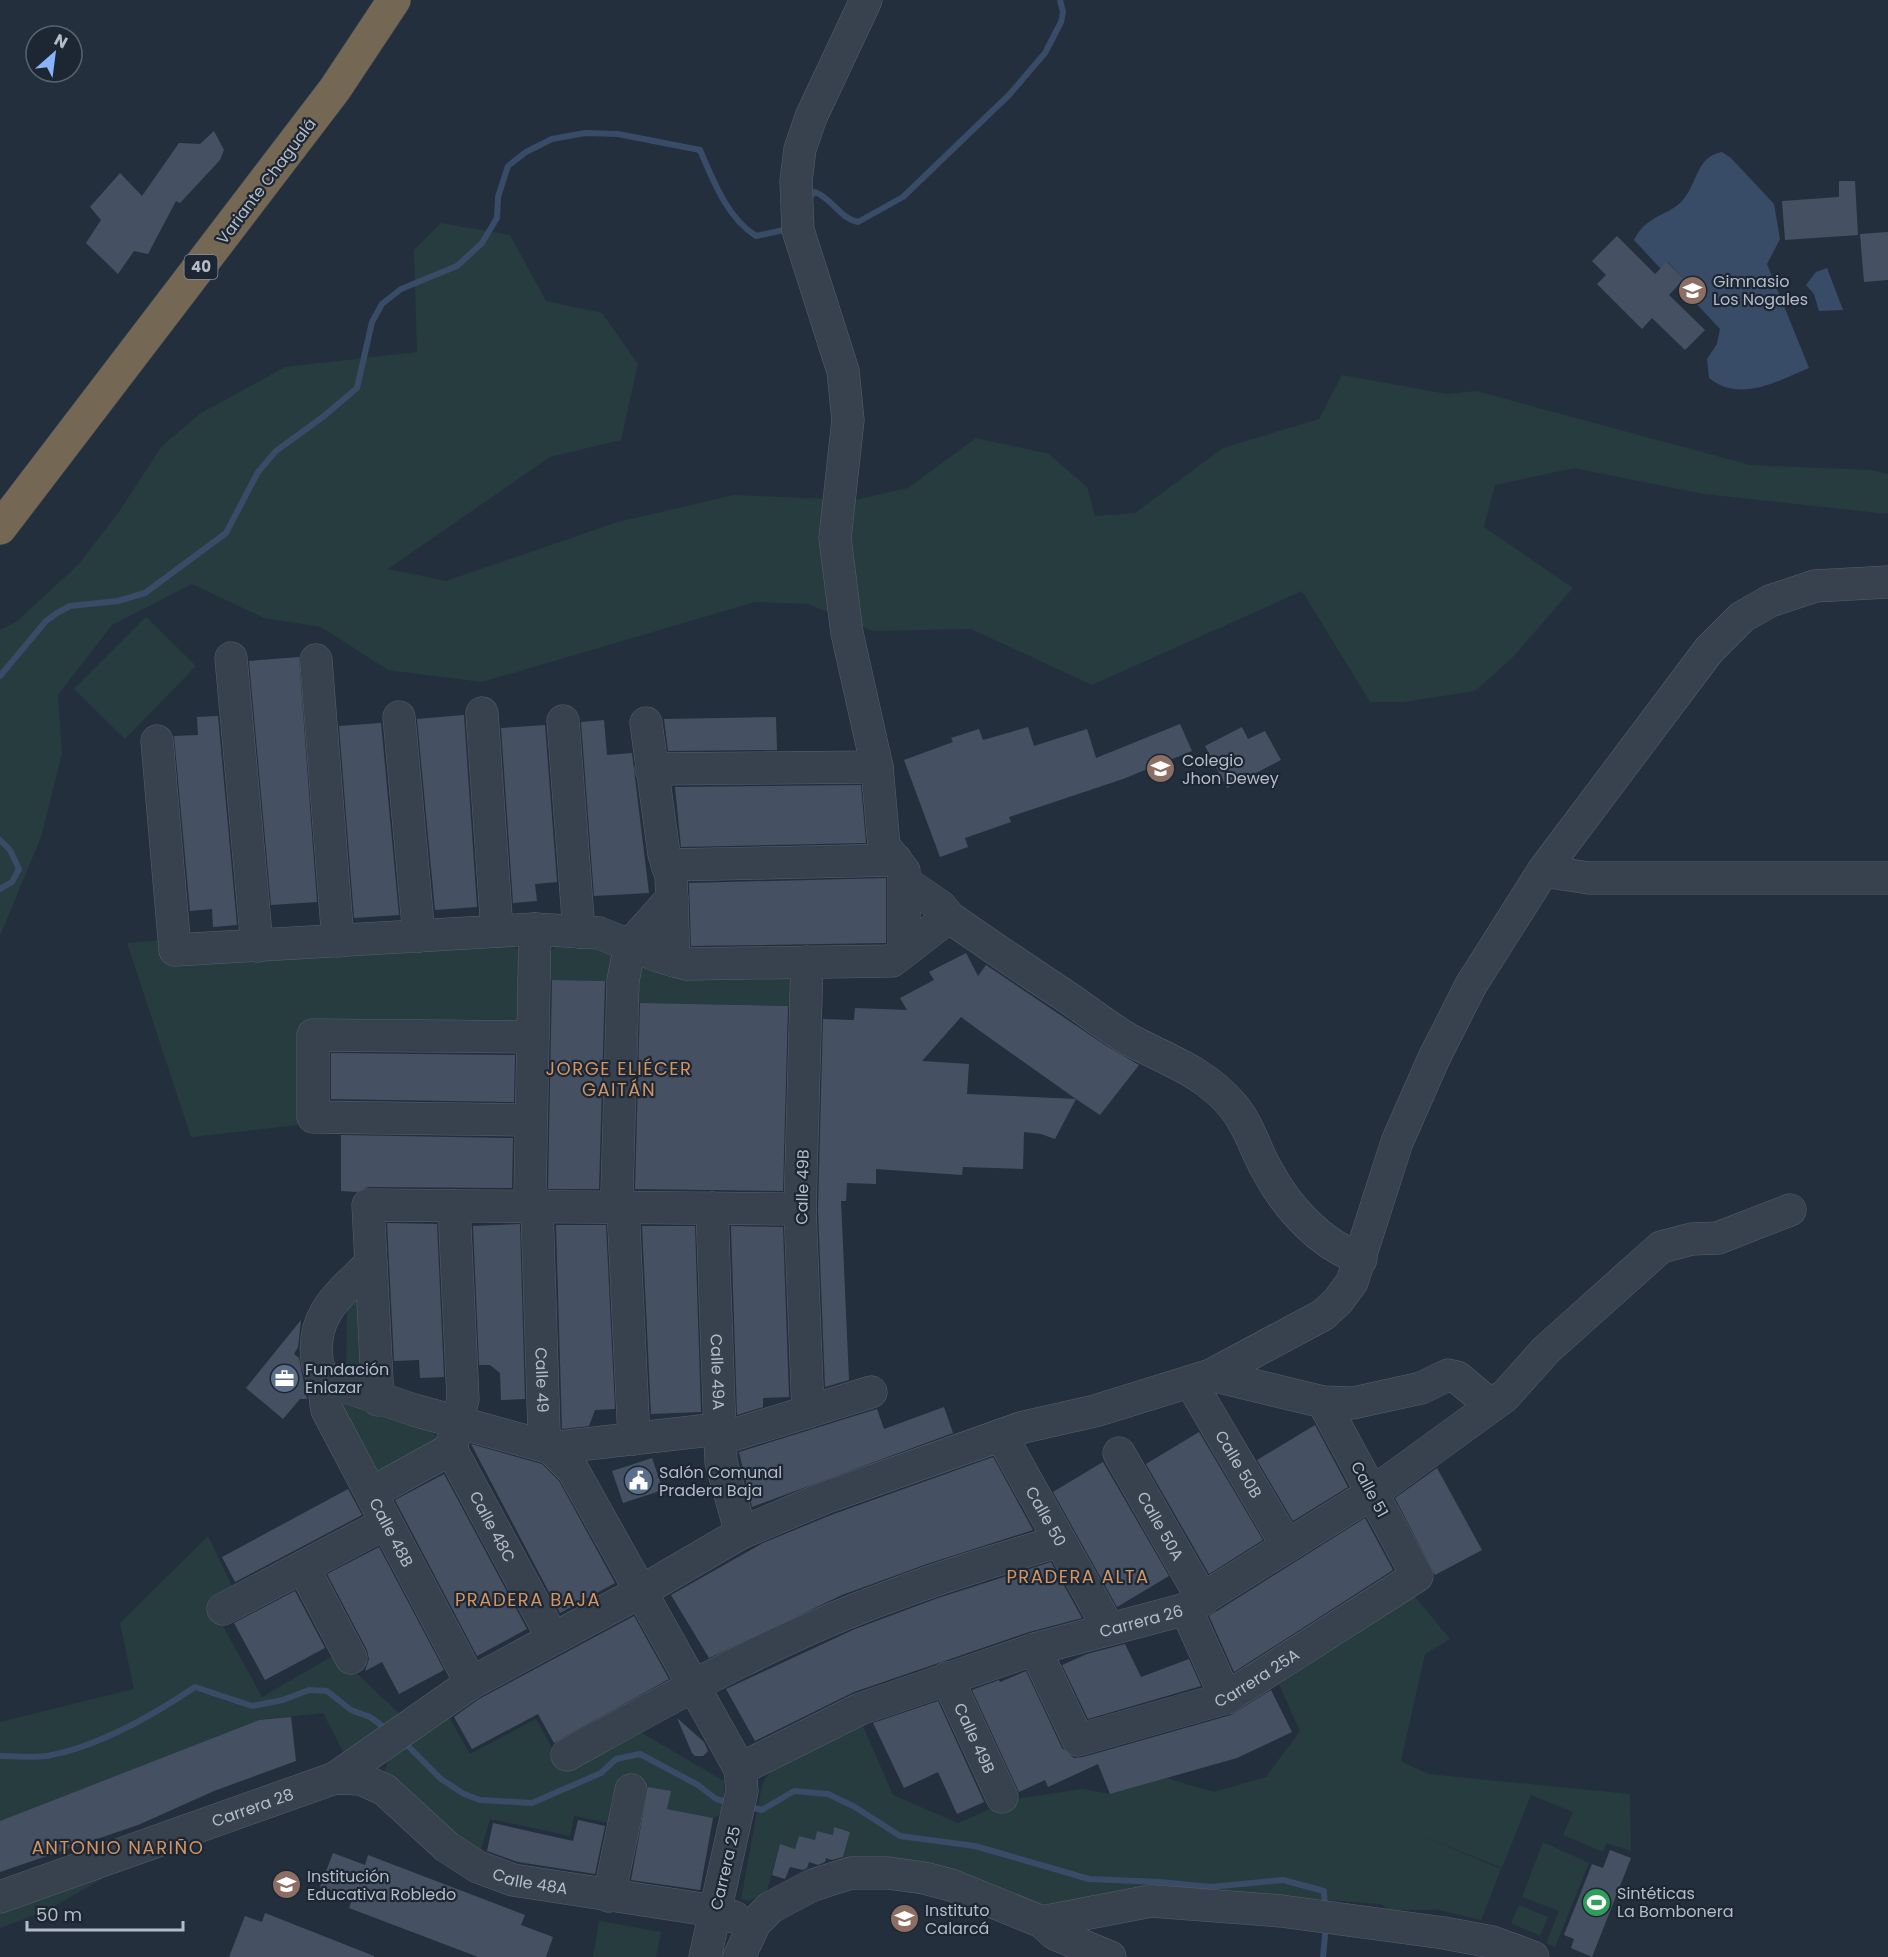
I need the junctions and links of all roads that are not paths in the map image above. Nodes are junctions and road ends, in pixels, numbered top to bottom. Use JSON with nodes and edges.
{"nodes":[{"id":1,"x":394,"y":0,"type":"edge"},
{"id":2,"x":866,"y":0,"type":"edge"},
{"id":3,"x":0,"y":528,"type":"edge"},
{"id":4,"x":1888,"y":582,"type":"edge"},
{"id":5,"x":231,"y":658,"type":"dead end"},
{"id":6,"x":316,"y":660,"type":"dead end"},
{"id":7,"x":482,"y":713,"type":"dead end"},
{"id":8,"x":399,"y":717,"type":"dead end"},
{"id":9,"x":563,"y":721,"type":"dead end"},
{"id":10,"x":646,"y":723,"type":"dead end"},
{"id":11,"x":157,"y":741,"type":"dead end"},
{"id":12,"x":877,"y":767,"type":"junction"},
{"id":13,"x":651,"y":769,"type":"junction"},
{"id":14,"x":668,"y":865,"type":"junction"},
{"id":15,"x":900,"y":871,"type":"junction"},
{"id":16,"x":1543,"y":871,"type":"junction"},
{"id":17,"x":1888,"y":878,"type":"edge"},
{"id":18,"x":672,"y":898,"type":"junction"},
{"id":19,"x":949,"y":917,"type":"junction"},
{"id":20,"x":535,"y":929,"type":"junction"},
{"id":21,"x":497,"y":931,"type":"junction"},
{"id":22,"x":579,"y":932,"type":"junction"},
{"id":23,"x":419,"y":936,"type":"junction"},
{"id":24,"x":338,"y":941,"type":"junction"},
{"id":25,"x":630,"y":945,"type":"junction"},
{"id":26,"x":257,"y":946,"type":"junction"},
{"id":27,"x":904,"y":951,"type":"junction"},
{"id":28,"x":674,"y":961,"type":"junction"},
{"id":29,"x":807,"y":962,"type":"junction"},
{"id":30,"x":533,"y":1037,"type":"junction"},
{"id":31,"x":531,"y":1120,"type":"junction"},
{"id":32,"x":454,"y":1206,"type":"junction"},
{"id":33,"x":537,"y":1206,"type":"junction"},
{"id":34,"x":623,"y":1207,"type":"junction"},
{"id":35,"x":712,"y":1208,"type":"junction"},
{"id":36,"x":800,"y":1209,"type":"junction"},
{"id":37,"x":1790,"y":1210,"type":"dead end"},
{"id":38,"x":1361,"y":1259,"type":"junction"},
{"id":39,"x":371,"y":1263,"type":"junction"},
{"id":40,"x":323,"y":1379,"type":"junction"},
{"id":41,"x":1201,"y":1379,"type":"junction"},
{"id":42,"x":871,"y":1392,"type":"dead end"},
{"id":43,"x":1504,"y":1397,"type":"junction"},
{"id":44,"x":378,"y":1400,"type":"junction"},
{"id":45,"x":1323,"y":1402,"type":"junction"},
{"id":46,"x":808,"y":1412,"type":"junction"},
{"id":47,"x":719,"y":1434,"type":"junction"},
{"id":48,"x":1001,"y":1435,"type":"junction"},
{"id":49,"x":455,"y":1436,"type":"junction"},
{"id":50,"x":634,"y":1439,"type":"junction"},
{"id":51,"x":551,"y":1448,"type":"junction"},
{"id":52,"x":1119,"y":1452,"type":"dead end"},
{"id":53,"x":371,"y":1493,"type":"junction"},
{"id":54,"x":1372,"y":1493,"type":"junction"},
{"id":55,"x":386,"y":1523,"type":"junction"},
{"id":56,"x":741,"y":1533,"type":"junction"},
{"id":57,"x":1060,"y":1541,"type":"junction"},
{"id":58,"x":1287,"y":1546,"type":"junction"},
{"id":59,"x":303,"y":1566,"type":"junction"},
{"id":60,"x":1417,"y":1576,"type":"joint"},
{"id":61,"x":640,"y":1592,"type":"junction"},
{"id":62,"x":1195,"y":1605,"type":"junction"},
{"id":63,"x":223,"y":1609,"type":"dead end"},
{"id":64,"x":1109,"y":1629,"type":"junction"},
{"id":65,"x":552,"y":1637,"type":"junction"},
{"id":66,"x":1035,"y":1649,"type":"junction"},
{"id":67,"x":351,"y":1658,"type":"dead end"},
{"id":68,"x":947,"y":1678,"type":"junction"},
{"id":69,"x":471,"y":1683,"type":"junction"},
{"id":70,"x":692,"y":1686,"type":"junction"},
{"id":71,"x":1226,"y":1698,"type":"junction"},
{"id":72,"x":567,"y":1755,"type":"dead end"},
{"id":73,"x":335,"y":1778,"type":"junction"},
{"id":74,"x":741,"y":1780,"type":"junction"},
{"id":75,"x":630,"y":1790,"type":"dead end"},
{"id":76,"x":1002,"y":1797,"type":"dead end"},
{"id":77,"x":609,"y":1896,"type":"junction"},
{"id":78,"x":0,"y":1897,"type":"edge"},
{"id":79,"x":715,"y":1911,"type":"junction"},
{"id":80,"x":1042,"y":1922,"type":"junction"},
{"id":81,"x":755,"y":1923,"type":"junction"},
{"id":82,"x":705,"y":1957,"type":"edge"},
{"id":83,"x":739,"y":1957,"type":"edge"},
{"id":84,"x":1110,"y":1957,"type":"edge"},
{"id":85,"x":1533,"y":1957,"type":"edge"}],
"edges":[{"from":1,"to":3,"type":"highway","name":"Variante Chagualá","number":"40"},
{"from":2,"to":12,"type":"street"},
{"from":4,"to":16,"type":"street"},
{"from":5,"to":26,"type":"street"},
{"from":6,"to":24,"type":"street"},
{"from":7,"to":21,"type":"street"},
{"from":8,"to":23,"type":"street"},
{"from":9,"to":22,"type":"street"},
{"from":10,"to":13,"type":"street"},
{"from":11,"to":26,"type":"street"},
{"from":12,"to":13,"type":"street"},
{"from":12,"to":15,"type":"street"},
{"from":13,"to":14,"type":"street"},
{"from":14,"to":15,"type":"street"},
{"from":14,"to":18,"type":"street"},
{"from":15,"to":19,"type":"street"},
{"from":15,"to":27,"type":"street"},
{"from":16,"to":17,"type":"street"},
{"from":16,"to":38,"type":"street"},
{"from":18,"to":25,"type":"street"},
{"from":18,"to":28,"type":"street"},
{"from":19,"to":27,"type":"street"},
{"from":19,"to":38,"type":"street"},
{"from":20,"to":21,"type":"street"},
{"from":20,"to":22,"type":"street"},
{"from":20,"to":30,"type":"street","name":"Calle 49"},
{"from":21,"to":23,"type":"street"},
{"from":22,"to":25,"type":"street"},
{"from":23,"to":24,"type":"street"},
{"from":24,"to":26,"type":"street"},
{"from":25,"to":28,"type":"street"},
{"from":25,"to":34,"type":"street"},
{"from":27,"to":29,"type":"street"},
{"from":28,"to":29,"type":"street"},
{"from":29,"to":36,"type":"street","name":"Calle 49B"},
{"from":30,"to":31,"type":"street","name":"Calle 49"},
{"from":30,"to":31,"type":"street"},
{"from":31,"to":33,"type":"street","name":"Calle 49"},
{"from":32,"to":33,"type":"street"},
{"from":32,"to":39,"type":"street"},
{"from":32,"to":49,"type":"street"},
{"from":33,"to":34,"type":"street"},
{"from":33,"to":51,"type":"street","name":"Calle 49"},
{"from":34,"to":35,"type":"street"},
{"from":34,"to":50,"type":"street"},
{"from":35,"to":36,"type":"street"},
{"from":35,"to":47,"type":"street","name":"Calle 49A"},
{"from":36,"to":46,"type":"street","name":"Calle 49B"},
{"from":37,"to":43,"type":"street","name":"Carrera 26"},
{"from":38,"to":41,"type":"street"},
{"from":39,"to":40,"type":"street","name":"Calle 48B"},
{"from":39,"to":44,"type":"street"},
{"from":40,"to":44,"type":"street"},
{"from":40,"to":53,"type":"street","name":"Calle 48B"},
{"from":41,"to":45,"type":"street"},
{"from":41,"to":48,"type":"street"},
{"from":41,"to":58,"type":"street","name":"Calle 50B"},
{"from":42,"to":46,"type":"street"},
{"from":43,"to":45,"type":"street"},
{"from":43,"to":54,"type":"street","name":"Carrera 26"},
{"from":44,"to":49,"type":"street"},
{"from":45,"to":54,"type":"street","name":"Calle 51"},
{"from":46,"to":47,"type":"street"},
{"from":47,"to":50,"type":"street"},
{"from":47,"to":56,"type":"street","name":"Calle 49A"},
{"from":48,"to":56,"type":"street"},
{"from":48,"to":57,"type":"street","name":"Calle 50"},
{"from":49,"to":51,"type":"street"},
{"from":49,"to":53,"type":"street"},
{"from":49,"to":65,"type":"street","name":"Calle 48C"},
{"from":50,"to":51,"type":"street"},
{"from":51,"to":61,"type":"street"},
{"from":52,"to":62,"type":"street","name":"Calle 50A"},
{"from":53,"to":55,"type":"street","name":"Calle 48B"},
{"from":54,"to":58,"type":"street","name":"Carrera 26"},
{"from":54,"to":60,"type":"street","name":"Calle 51"},
{"from":55,"to":59,"type":"street"},
{"from":55,"to":69,"type":"street","name":"Calle 48B"},
{"from":56,"to":61,"type":"street"},
{"from":57,"to":64,"type":"street","name":"Calle 50"},
{"from":57,"to":70,"type":"street"},
{"from":58,"to":62,"type":"street","name":"Carrera 26"},
{"from":59,"to":63,"type":"street"},
{"from":59,"to":67,"type":"street"},
{"from":60,"to":71,"type":"street","name":"Carrera 25A"},
{"from":61,"to":65,"type":"street"},
{"from":61,"to":70,"type":"street"},
{"from":62,"to":64,"type":"street","name":"Carrera 26"},
{"from":62,"to":71,"type":"street","name":"Calle 50A"},
{"from":64,"to":66,"type":"street","name":"Carrera 26"},
{"from":65,"to":69,"type":"street"},
{"from":66,"to":68,"type":"street","name":"Carrera 26"},
{"from":66,"to":71,"type":"street","name":"Carrera 25A"},
{"from":68,"to":74,"type":"street","name":"Carrera 26"},
{"from":68,"to":76,"type":"street","name":"Calle 49B"},
{"from":69,"to":73,"type":"street"},
{"from":70,"to":72,"type":"street"},
{"from":70,"to":74,"type":"street"},
{"from":73,"to":77,"type":"street","name":"Calle 48A"},
{"from":73,"to":78,"type":"street","name":"Carrera 28"},
{"from":74,"to":79,"type":"street","name":"Carrera 25"},
{"from":75,"to":77,"type":"street"},
{"from":77,"to":79,"type":"street","name":"Calle 48A"},
{"from":79,"to":81,"type":"street","name":"Calle 48A"},
{"from":79,"to":82,"type":"street","name":"Carrera 25"},
{"from":80,"to":81,"type":"street"},
{"from":80,"to":84,"type":"street"},
{"from":80,"to":85,"type":"street"},
{"from":81,"to":83,"type":"street"}]}
